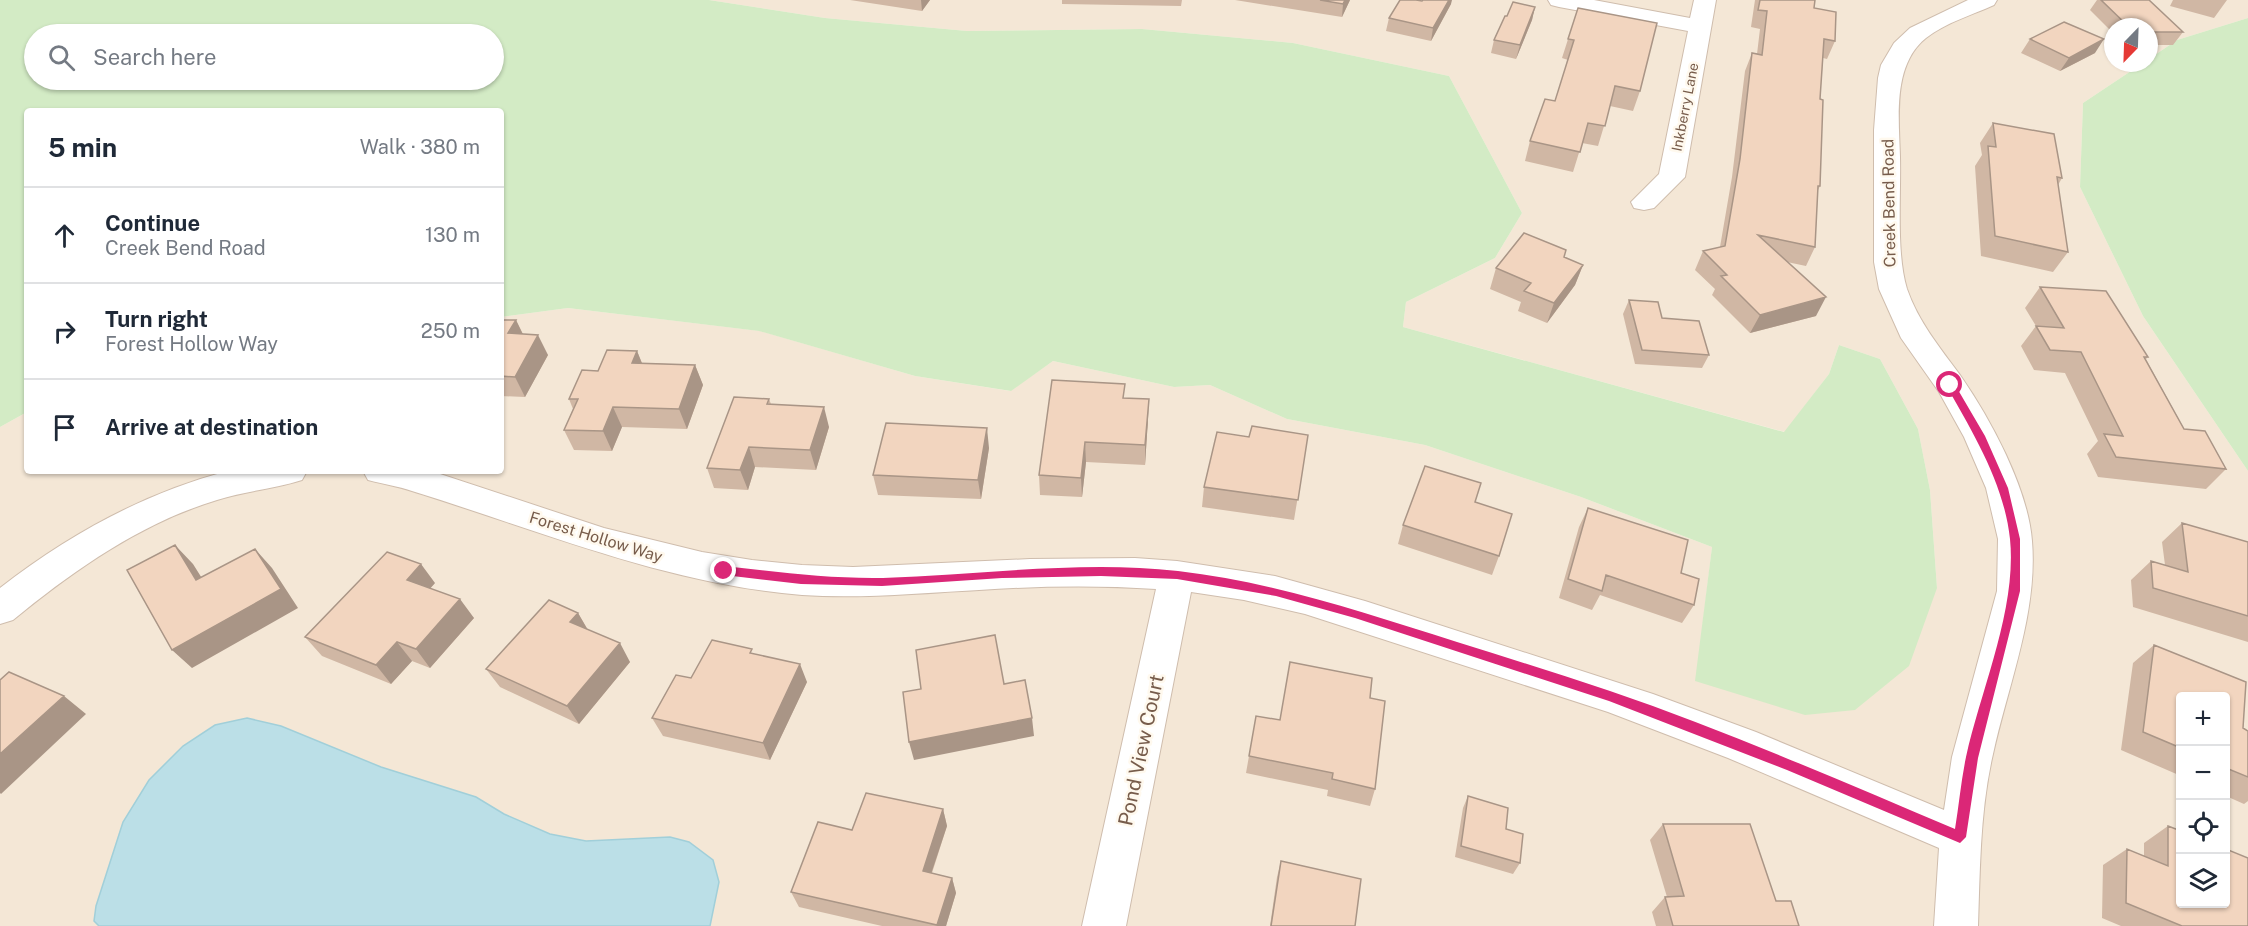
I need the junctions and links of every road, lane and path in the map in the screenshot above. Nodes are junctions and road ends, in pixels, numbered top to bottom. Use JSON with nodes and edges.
{"nodes":[{"id":1,"x":1559,"y":0,"type":"edge"},
{"id":2,"x":1705,"y":0,"type":"edge"},
{"id":3,"x":1986,"y":0,"type":"edge"},
{"id":4,"x":1700,"y":27,"type":"junction"},
{"id":5,"x":1644,"y":202,"type":"dead end"},
{"id":6,"x":274,"y":474,"type":"edge"},
{"id":7,"x":394,"y":474,"type":"edge"},
{"id":8,"x":1177,"y":575,"type":"junction"},
{"id":9,"x":0,"y":609,"type":"edge"},
{"id":10,"x":1960,"y":837,"type":"junction"},
{"id":11,"x":1104,"y":926,"type":"edge"},
{"id":12,"x":1956,"y":926,"type":"edge"}],
"edges":[{"from":1,"to":4,"type":"street"},
{"from":2,"to":4,"type":"street","name":"Inkberry Lane"},
{"from":3,"to":10,"type":"street","name":"Creek Bend Road"},
{"from":4,"to":5,"type":"street","name":"Inkberry Lane"},
{"from":6,"to":9,"type":"street"},
{"from":7,"to":8,"type":"street","name":"Forest Hollow Way"},
{"from":8,"to":10,"type":"street","name":"Forest Hollow Way"},
{"from":8,"to":11,"type":"street","name":"Pond View Court"},
{"from":10,"to":12,"type":"street","name":"Creek Bend Road"}]}
